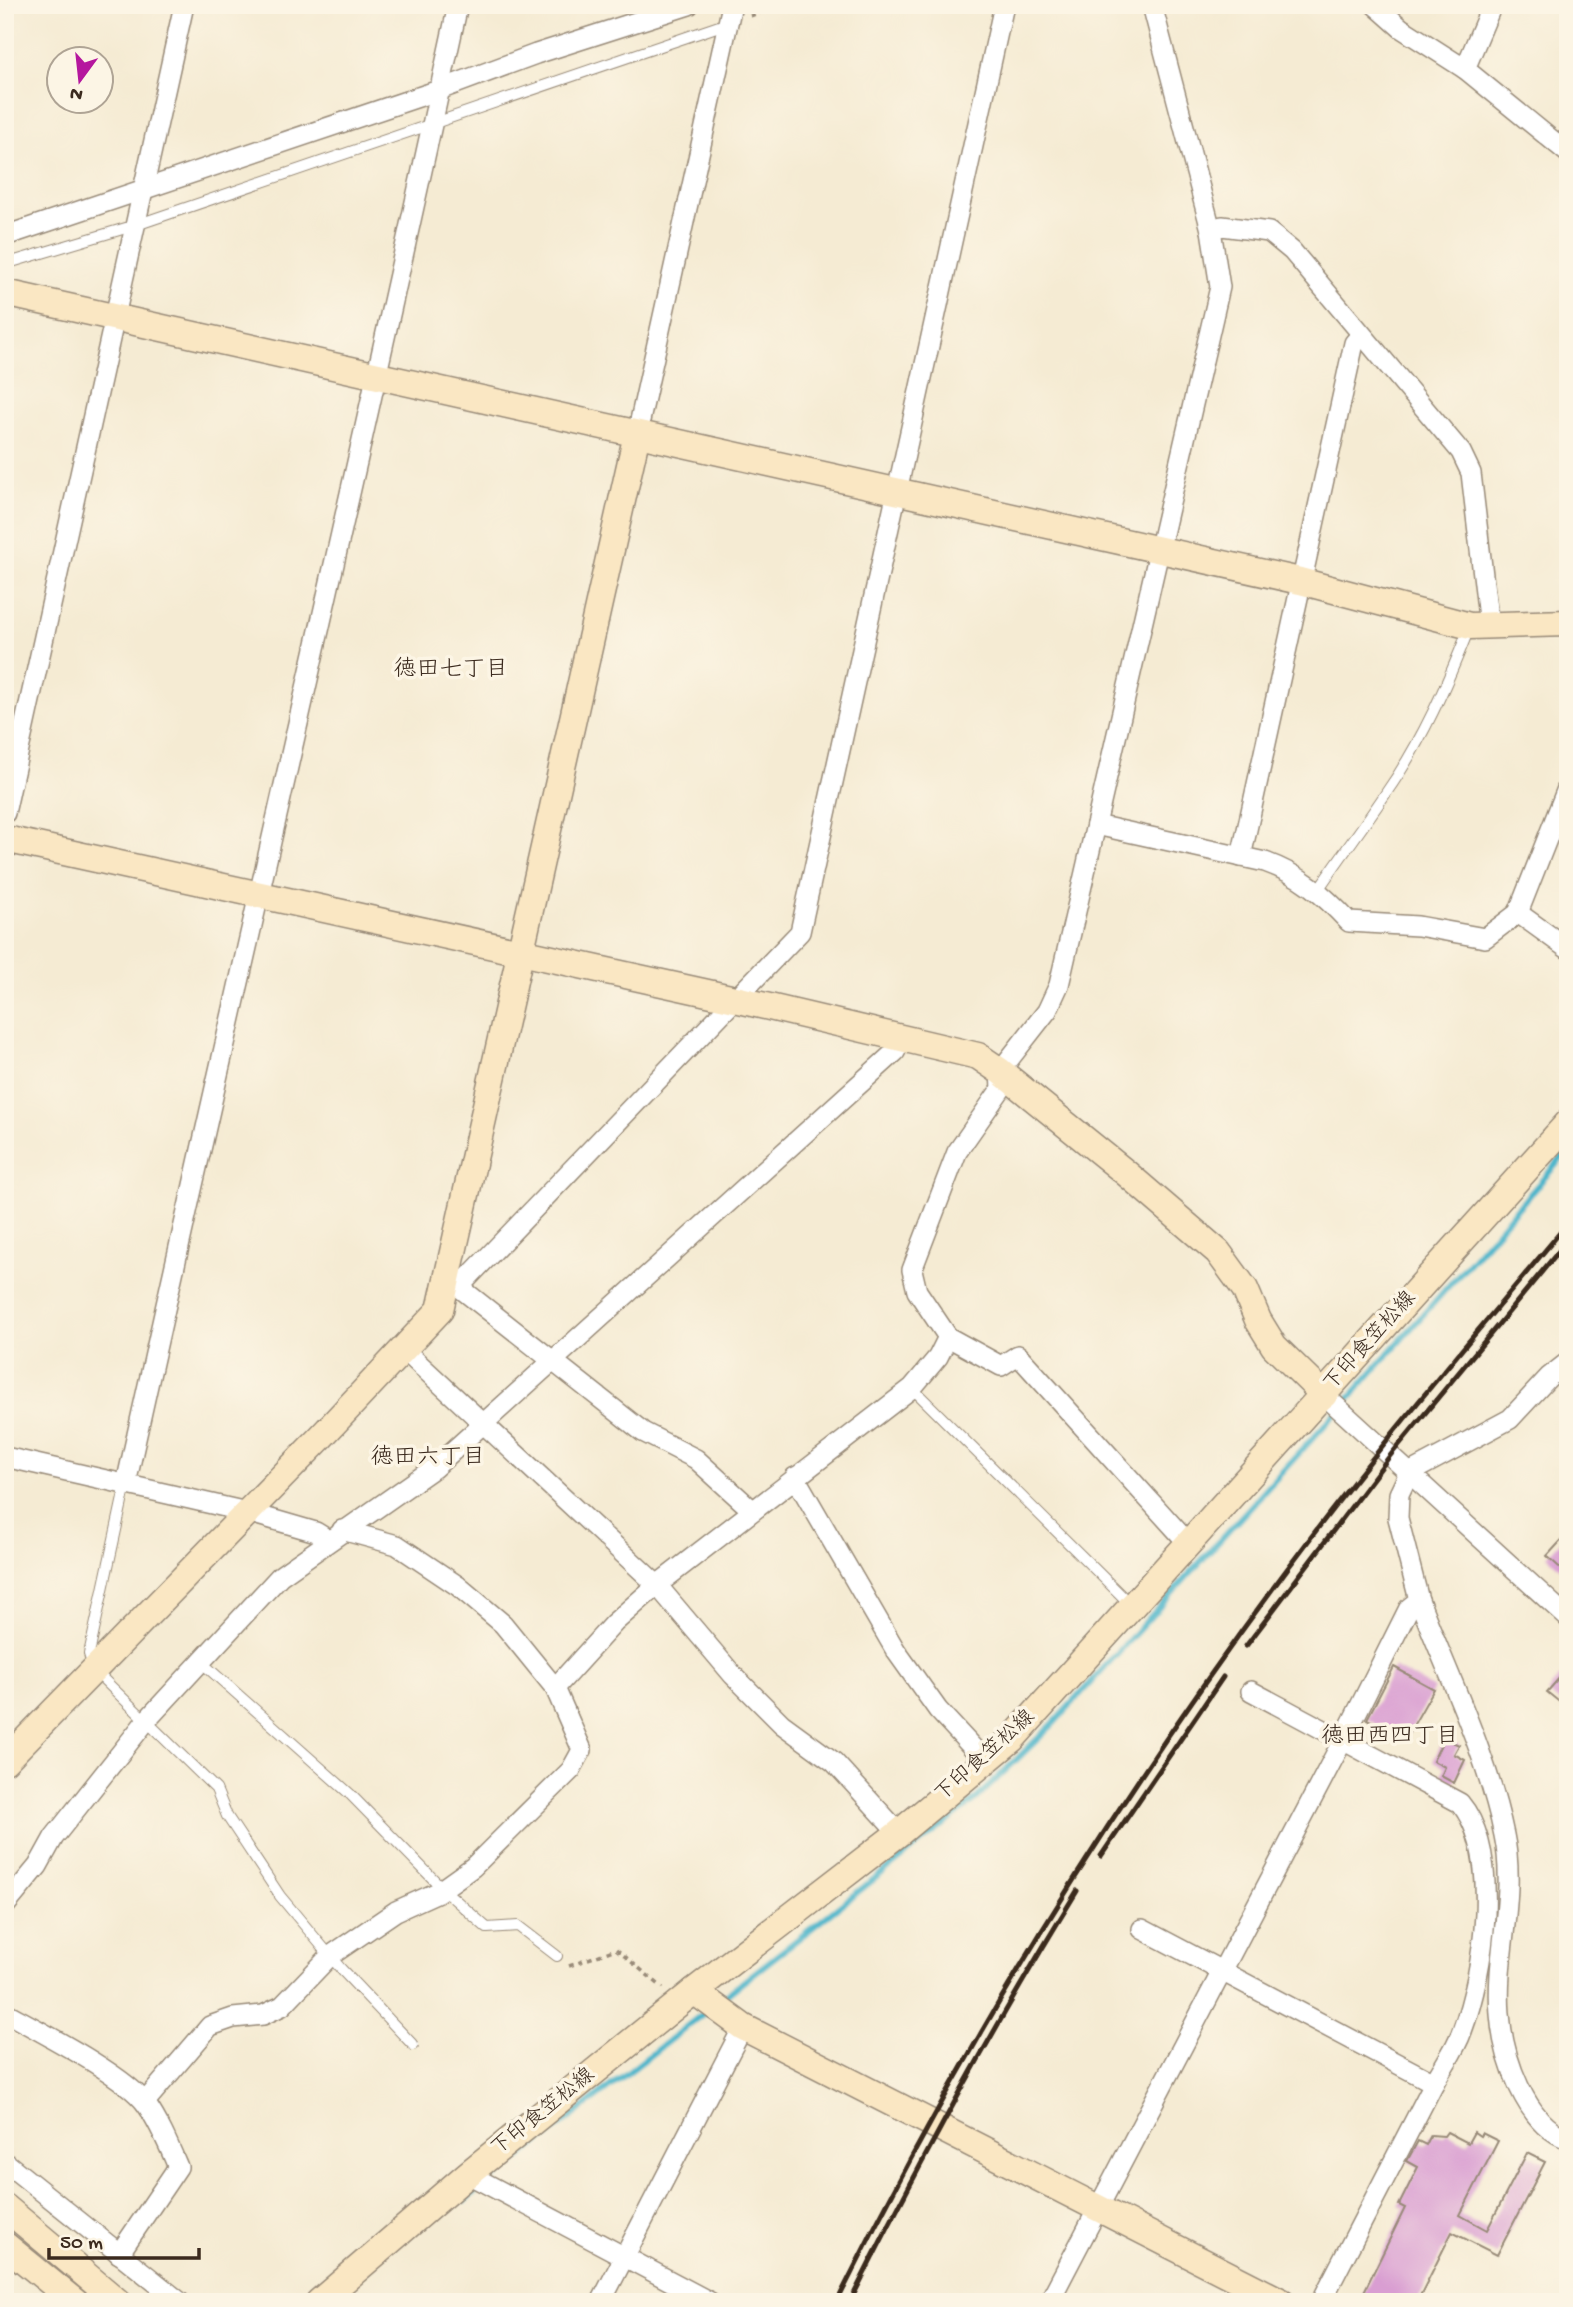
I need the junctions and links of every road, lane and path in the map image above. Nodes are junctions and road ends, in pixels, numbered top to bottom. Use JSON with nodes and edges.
{"nodes":[{"id":1,"x":184,"y":5,"type":"edge"},
{"id":2,"x":458,"y":5,"type":"edge"},
{"id":3,"x":689,"y":5,"type":"edge"},
{"id":4,"x":781,"y":5,"type":"edge"},
{"id":5,"x":1004,"y":5,"type":"edge"},
{"id":6,"x":1152,"y":5,"type":"edge"},
{"id":7,"x":1375,"y":5,"type":"edge"},
{"id":8,"x":1492,"y":5,"type":"edge"},
{"id":9,"x":730,"y":14,"type":"edge"},
{"id":10,"x":1465,"y":69,"type":"junction"},
{"id":11,"x":439,"y":90,"type":"junction"},
{"id":12,"x":432,"y":123,"type":"junction"},
{"id":13,"x":1568,"y":153,"type":"edge"},
{"id":14,"x":143,"y":190,"type":"junction"},
{"id":15,"x":136,"y":225,"type":"junction"},
{"id":16,"x":1211,"y":230,"type":"junction"},
{"id":17,"x":5,"y":236,"type":"edge"},
{"id":18,"x":5,"y":264,"type":"edge"},
{"id":19,"x":5,"y":293,"type":"edge"},
{"id":20,"x":115,"y":318,"type":"junction"},
{"id":21,"x":1361,"y":335,"type":"junction"},
{"id":22,"x":376,"y":375,"type":"junction"},
{"id":23,"x":637,"y":434,"type":"junction"},
{"id":24,"x":897,"y":490,"type":"junction"},
{"id":25,"x":1158,"y":549,"type":"junction"},
{"id":26,"x":1300,"y":581,"type":"junction"},
{"id":27,"x":1568,"y":622,"type":"edge"},
{"id":28,"x":1480,"y":626,"type":"junction"},
{"id":29,"x":1568,"y":786,"type":"edge"},
{"id":30,"x":5,"y":813,"type":"edge"},
{"id":31,"x":1097,"y":825,"type":"junction"},
{"id":32,"x":5,"y":839,"type":"edge"},
{"id":33,"x":1241,"y":857,"type":"junction"},
{"id":34,"x":1318,"y":890,"type":"junction"},
{"id":35,"x":261,"y":895,"type":"junction"},
{"id":36,"x":1518,"y":913,"type":"junction"},
{"id":37,"x":1568,"y":949,"type":"edge"},
{"id":38,"x":522,"y":953,"type":"junction"},
{"id":39,"x":735,"y":999,"type":"junction"},
{"id":40,"x":902,"y":1037,"type":"junction"},
{"id":41,"x":1000,"y":1071,"type":"junction"},
{"id":42,"x":1568,"y":1124,"type":"edge"},
{"id":43,"x":453,"y":1286,"type":"junction"},
{"id":44,"x":948,"y":1337,"type":"junction"},
{"id":45,"x":403,"y":1349,"type":"junction"},
{"id":46,"x":1568,"y":1362,"type":"edge"},
{"id":47,"x":554,"y":1363,"type":"junction"},
{"id":48,"x":912,"y":1388,"type":"junction"},
{"id":49,"x":1327,"y":1398,"type":"junction"},
{"id":50,"x":484,"y":1424,"type":"junction"},
{"id":51,"x":5,"y":1457,"type":"edge"},
{"id":52,"x":1409,"y":1473,"type":"junction"},
{"id":53,"x":795,"y":1477,"type":"junction"},
{"id":54,"x":126,"y":1484,"type":"junction"},
{"id":55,"x":752,"y":1510,"type":"junction"},
{"id":56,"x":247,"y":1512,"type":"junction"},
{"id":57,"x":336,"y":1535,"type":"junction"},
{"id":58,"x":1189,"y":1544,"type":"junction"},
{"id":59,"x":657,"y":1586,"type":"junction"},
{"id":60,"x":1419,"y":1600,"type":"junction"},
{"id":61,"x":1132,"y":1607,"type":"junction"},
{"id":62,"x":1568,"y":1618,"type":"edge"},
{"id":63,"x":200,"y":1661,"type":"junction"},
{"id":64,"x":94,"y":1670,"type":"junction"},
{"id":65,"x":555,"y":1688,"type":"junction"},
{"id":66,"x":1251,"y":1691,"type":"dead end"},
{"id":67,"x":146,"y":1721,"type":"junction"},
{"id":68,"x":1343,"y":1740,"type":"junction"},
{"id":69,"x":5,"y":1761,"type":"edge"},
{"id":70,"x":986,"y":1762,"type":"junction"},
{"id":71,"x":899,"y":1833,"type":"junction"},
{"id":72,"x":443,"y":1889,"type":"junction"},
{"id":73,"x":5,"y":1906,"type":"edge"},
{"id":74,"x":1142,"y":1929,"type":"dead end"},
{"id":75,"x":330,"y":1956,"type":"junction"},
{"id":76,"x":557,"y":1956,"type":"joint"},
{"id":77,"x":1222,"y":1970,"type":"junction"},
{"id":78,"x":691,"y":1996,"type":"junction"},
{"id":79,"x":5,"y":2012,"type":"edge"},
{"id":80,"x":737,"y":2023,"type":"junction"},
{"id":81,"x":413,"y":2045,"type":"dead end"},
{"id":82,"x":1434,"y":2083,"type":"junction"},
{"id":83,"x":145,"y":2102,"type":"junction"},
{"id":84,"x":1568,"y":2139,"type":"edge"},
{"id":85,"x":5,"y":2162,"type":"edge"},
{"id":86,"x":472,"y":2176,"type":"junction"},
{"id":87,"x":5,"y":2207,"type":"edge"},
{"id":88,"x":1099,"y":2207,"type":"junction"},
{"id":89,"x":5,"y":2245,"type":"edge"},
{"id":90,"x":119,"y":2254,"type":"junction"},
{"id":91,"x":624,"y":2256,"type":"junction"},
{"id":92,"x":75,"y":2302,"type":"edge"},
{"id":93,"x":118,"y":2302,"type":"edge"},
{"id":94,"x":180,"y":2302,"type":"edge"},
{"id":95,"x":319,"y":2302,"type":"edge"},
{"id":96,"x":601,"y":2302,"type":"edge"},
{"id":97,"x":710,"y":2302,"type":"edge"},
{"id":98,"x":1049,"y":2302,"type":"edge"},
{"id":99,"x":1282,"y":2302,"type":"edge"},
{"id":100,"x":1321,"y":2302,"type":"edge"}],
"edges":[{"from":1,"to":14,"type":"street"},
{"from":2,"to":11,"type":"street"},
{"from":3,"to":11,"type":"street"},
{"from":4,"to":9,"type":"path"},
{"from":5,"to":24,"type":"street"},
{"from":6,"to":16,"type":"street"},
{"from":7,"to":10,"type":"street"},
{"from":8,"to":10,"type":"street"},
{"from":9,"to":12,"type":"lane"},
{"from":9,"to":23,"type":"street"},
{"from":10,"to":13,"type":"street"},
{"from":11,"to":12,"type":"street"},
{"from":11,"to":14,"type":"street"},
{"from":12,"to":15,"type":"lane"},
{"from":12,"to":22,"type":"street"},
{"from":14,"to":15,"type":"street"},
{"from":14,"to":17,"type":"street"},
{"from":15,"to":18,"type":"lane"},
{"from":15,"to":20,"type":"street"},
{"from":16,"to":21,"type":"street"},
{"from":16,"to":25,"type":"street"},
{"from":19,"to":20,"type":"street"},
{"from":20,"to":22,"type":"street"},
{"from":20,"to":30,"type":"street"},
{"from":21,"to":26,"type":"street"},
{"from":21,"to":28,"type":"street"},
{"from":22,"to":23,"type":"street"},
{"from":22,"to":35,"type":"street"},
{"from":23,"to":24,"type":"street"},
{"from":23,"to":38,"type":"street"},
{"from":24,"to":25,"type":"street"},
{"from":24,"to":39,"type":"street"},
{"from":25,"to":26,"type":"street"},
{"from":25,"to":31,"type":"street"},
{"from":26,"to":28,"type":"street"},
{"from":26,"to":33,"type":"street"},
{"from":27,"to":28,"type":"street"},
{"from":28,"to":34,"type":"lane"},
{"from":29,"to":36,"type":"street"},
{"from":31,"to":33,"type":"street"},
{"from":31,"to":41,"type":"street"},
{"from":32,"to":35,"type":"street"},
{"from":33,"to":34,"type":"street"},
{"from":34,"to":36,"type":"street"},
{"from":35,"to":38,"type":"street"},
{"from":35,"to":54,"type":"street"},
{"from":36,"to":37,"type":"street"},
{"from":38,"to":39,"type":"street"},
{"from":38,"to":43,"type":"street"},
{"from":39,"to":40,"type":"street"},
{"from":39,"to":43,"type":"street"},
{"from":40,"to":41,"type":"street"},
{"from":40,"to":47,"type":"street"},
{"from":41,"to":44,"type":"street"},
{"from":41,"to":49,"type":"street"},
{"from":42,"to":49,"type":"street","name":"下印食笠松線"},
{"from":43,"to":45,"type":"street"},
{"from":43,"to":47,"type":"street"},
{"from":44,"to":48,"type":"street"},
{"from":44,"to":58,"type":"street"},
{"from":45,"to":50,"type":"street"},
{"from":45,"to":56,"type":"street"},
{"from":46,"to":52,"type":"street"},
{"from":47,"to":50,"type":"street"},
{"from":47,"to":55,"type":"street"},
{"from":48,"to":53,"type":"street"},
{"from":48,"to":61,"type":"lane"},
{"from":49,"to":52,"type":"street"},
{"from":49,"to":58,"type":"street","name":"下印食笠松線"},
{"from":50,"to":57,"type":"street"},
{"from":50,"to":59,"type":"street"},
{"from":51,"to":54,"type":"street"},
{"from":52,"to":60,"type":"street"},
{"from":52,"to":62,"type":"street"},
{"from":53,"to":55,"type":"street"},
{"from":53,"to":70,"type":"street"},
{"from":54,"to":56,"type":"street"},
{"from":54,"to":64,"type":"lane"},
{"from":55,"to":59,"type":"street"},
{"from":56,"to":57,"type":"street"},
{"from":56,"to":64,"type":"street"},
{"from":57,"to":63,"type":"street"},
{"from":57,"to":65,"type":"street"},
{"from":58,"to":61,"type":"street","name":"下印食笠松線"},
{"from":59,"to":65,"type":"street"},
{"from":59,"to":71,"type":"street"},
{"from":60,"to":68,"type":"street"},
{"from":60,"to":84,"type":"street"},
{"from":61,"to":70,"type":"street","name":"下印食笠松線"},
{"from":63,"to":67,"type":"street"},
{"from":63,"to":72,"type":"lane"},
{"from":64,"to":67,"type":"lane"},
{"from":64,"to":69,"type":"street"},
{"from":65,"to":72,"type":"street"},
{"from":66,"to":68,"type":"street"},
{"from":67,"to":73,"type":"street"},
{"from":67,"to":75,"type":"lane"},
{"from":68,"to":77,"type":"street"},
{"from":68,"to":82,"type":"street"},
{"from":70,"to":71,"type":"street","name":"下印食笠松線"},
{"from":71,"to":78,"type":"street","name":"下印食笠松線"},
{"from":72,"to":75,"type":"street"},
{"from":72,"to":76,"type":"lane"},
{"from":74,"to":77,"type":"street"},
{"from":75,"to":81,"type":"lane"},
{"from":75,"to":83,"type":"street"},
{"from":76,"to":78,"type":"path"},
{"from":77,"to":82,"type":"street"},
{"from":77,"to":88,"type":"street"},
{"from":78,"to":80,"type":"street"},
{"from":78,"to":86,"type":"street","name":"下印食笠松線"},
{"from":79,"to":83,"type":"street"},
{"from":80,"to":88,"type":"street"},
{"from":80,"to":91,"type":"street"},
{"from":82,"to":100,"type":"street"},
{"from":83,"to":90,"type":"street"},
{"from":85,"to":90,"type":"street"},
{"from":86,"to":91,"type":"street"},
{"from":86,"to":95,"type":"street","name":"下印食笠松線"},
{"from":87,"to":93,"type":"street"},
{"from":88,"to":98,"type":"street"},
{"from":88,"to":99,"type":"street"},
{"from":89,"to":92,"type":"street"},
{"from":90,"to":94,"type":"street"},
{"from":91,"to":96,"type":"street"},
{"from":91,"to":97,"type":"street"}]}
